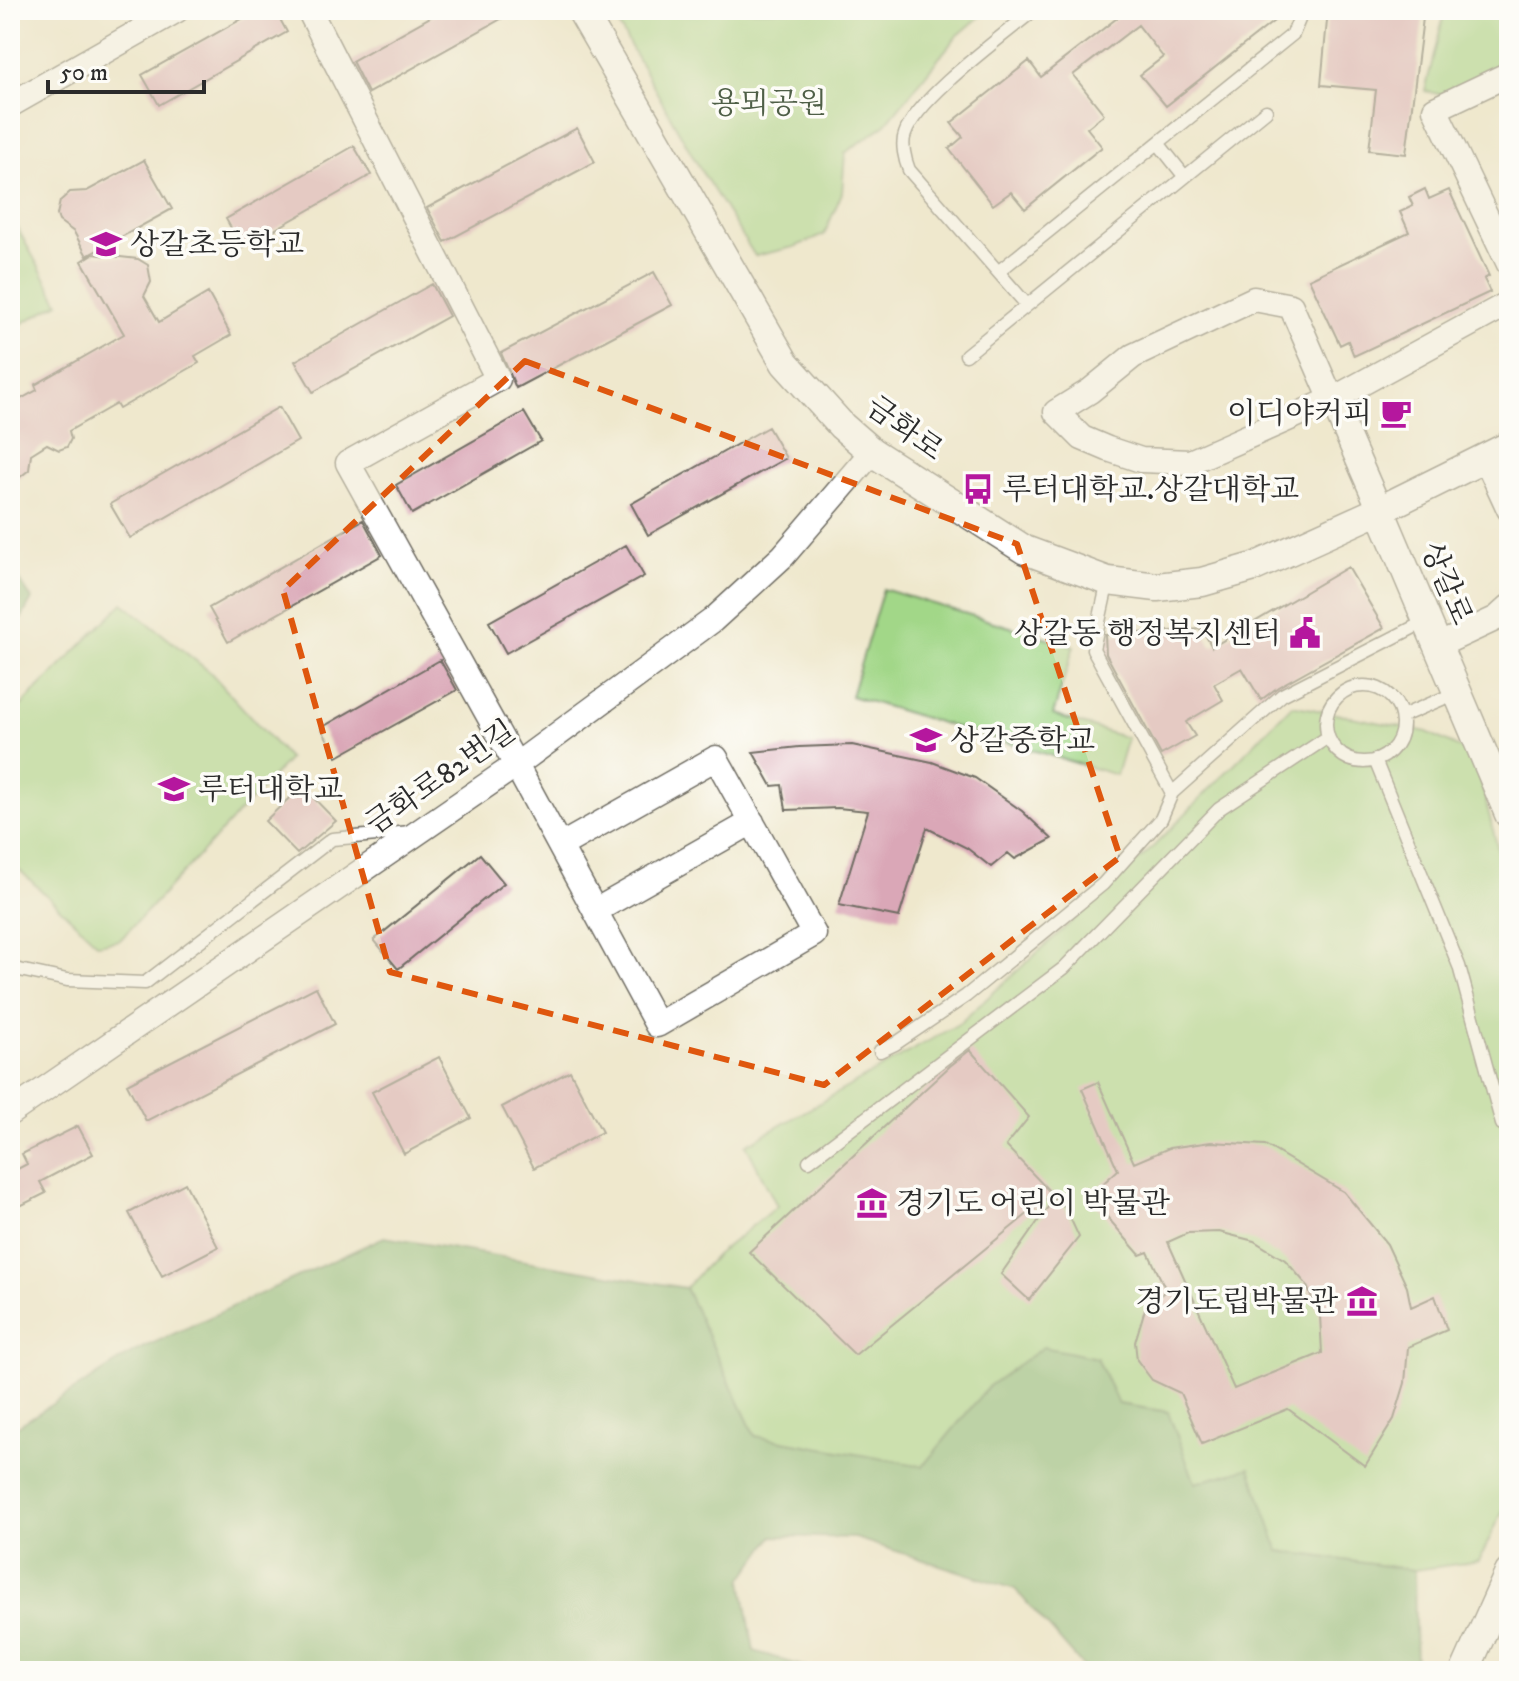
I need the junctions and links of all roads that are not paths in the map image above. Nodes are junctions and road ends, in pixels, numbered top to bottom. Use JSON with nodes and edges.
{"nodes":[{"id":1,"x":177,"y":10,"type":"edge"},
{"id":2,"x":309,"y":10,"type":"edge"},
{"id":3,"x":581,"y":10,"type":"edge"},
{"id":4,"x":1034,"y":10,"type":"edge"},
{"id":5,"x":1303,"y":10,"type":"edge"},
{"id":6,"x":1509,"y":74,"type":"edge"},
{"id":7,"x":10,"y":105,"type":"edge"},
{"id":8,"x":1266,"y":111,"type":"dead end"},
{"id":9,"x":1158,"y":143,"type":"junction"},
{"id":10,"x":1185,"y":177,"type":"junction"},
{"id":11,"x":1509,"y":264,"type":"edge"},
{"id":12,"x":998,"y":272,"type":"junction"},
{"id":13,"x":1509,"y":303,"type":"edge"},
{"id":14,"x":1027,"y":305,"type":"junction"},
{"id":15,"x":966,"y":355,"type":"dead end"},
{"id":16,"x":1333,"y":399,"type":"junction"},
{"id":17,"x":872,"y":452,"type":"junction"},
{"id":18,"x":1497,"y":452,"type":"edge"},
{"id":19,"x":1509,"y":509,"type":"edge"},
{"id":20,"x":1380,"y":510,"type":"junction"},
{"id":21,"x":1108,"y":581,"type":"junction"},
{"id":22,"x":1509,"y":607,"type":"edge"},
{"id":23,"x":1432,"y":633,"type":"junction"},
{"id":24,"x":1456,"y":693,"type":"junction"},
{"id":25,"x":1402,"y":716,"type":"junction"},
{"id":26,"x":1328,"y":737,"type":"junction"},
{"id":27,"x":1375,"y":760,"type":"junction"},
{"id":28,"x":516,"y":765,"type":"junction"},
{"id":29,"x":1172,"y":793,"type":"junction"},
{"id":30,"x":1509,"y":814,"type":"edge"},
{"id":31,"x":752,"y":822,"type":"junction"},
{"id":32,"x":419,"y":832,"type":"junction"},
{"id":33,"x":560,"y":846,"type":"junction"},
{"id":34,"x":595,"y":911,"type":"junction"},
{"id":35,"x":10,"y":968,"type":"edge"},
{"id":36,"x":880,"y":1051,"type":"dead end"},
{"id":37,"x":10,"y":1113,"type":"edge"},
{"id":38,"x":1502,"y":1124,"type":"dead end"},
{"id":39,"x":809,"y":1161,"type":"dead end"},
{"id":40,"x":1509,"y":1573,"type":"edge"},
{"id":41,"x":1465,"y":1671,"type":"edge"}],
"edges":[{"from":1,"to":7,"type":"street"},
{"from":2,"to":28,"type":"street"},
{"from":3,"to":17,"type":"street","name":"금화로"},
{"from":4,"to":12,"type":"lane"},
{"from":5,"to":9,"type":"lane"},
{"from":6,"to":11,"type":"street"},
{"from":8,"to":10,"type":"lane"},
{"from":9,"to":10,"type":"lane"},
{"from":9,"to":12,"type":"lane"},
{"from":10,"to":14,"type":"lane"},
{"from":12,"to":14,"type":"lane"},
{"from":13,"to":16,"type":"street"},
{"from":14,"to":15,"type":"lane"},
{"from":16,"to":16,"type":"street"},
{"from":16,"to":20,"type":"street"},
{"from":17,"to":21,"type":"street","name":"금화로"},
{"from":17,"to":28,"type":"street","name":"금화로82번길"},
{"from":18,"to":19,"type":"street"},
{"from":18,"to":20,"type":"street","name":"금화로"},
{"from":20,"to":21,"type":"street","name":"금화로"},
{"from":20,"to":23,"type":"street","name":"상갈로"},
{"from":21,"to":29,"type":"lane"},
{"from":22,"to":23,"type":"street"},
{"from":23,"to":24,"type":"street","name":"상갈로"},
{"from":23,"to":29,"type":"lane"},
{"from":24,"to":25,"type":"lane"},
{"from":24,"to":30,"type":"street","name":"상갈로"},
{"from":25,"to":26,"type":"lane"},
{"from":25,"to":27,"type":"lane"},
{"from":26,"to":27,"type":"lane"},
{"from":26,"to":39,"type":"lane"},
{"from":27,"to":38,"type":"lane"},
{"from":28,"to":32,"type":"street","name":"금화로82번길"},
{"from":28,"to":33,"type":"street"},
{"from":29,"to":36,"type":"lane"},
{"from":31,"to":33,"type":"street"},
{"from":31,"to":34,"type":"street"},
{"from":31,"to":34,"type":"street"},
{"from":32,"to":35,"type":"lane"},
{"from":32,"to":37,"type":"street","name":"금화로82번길"},
{"from":33,"to":34,"type":"street"},
{"from":40,"to":41,"type":"street"}]}
